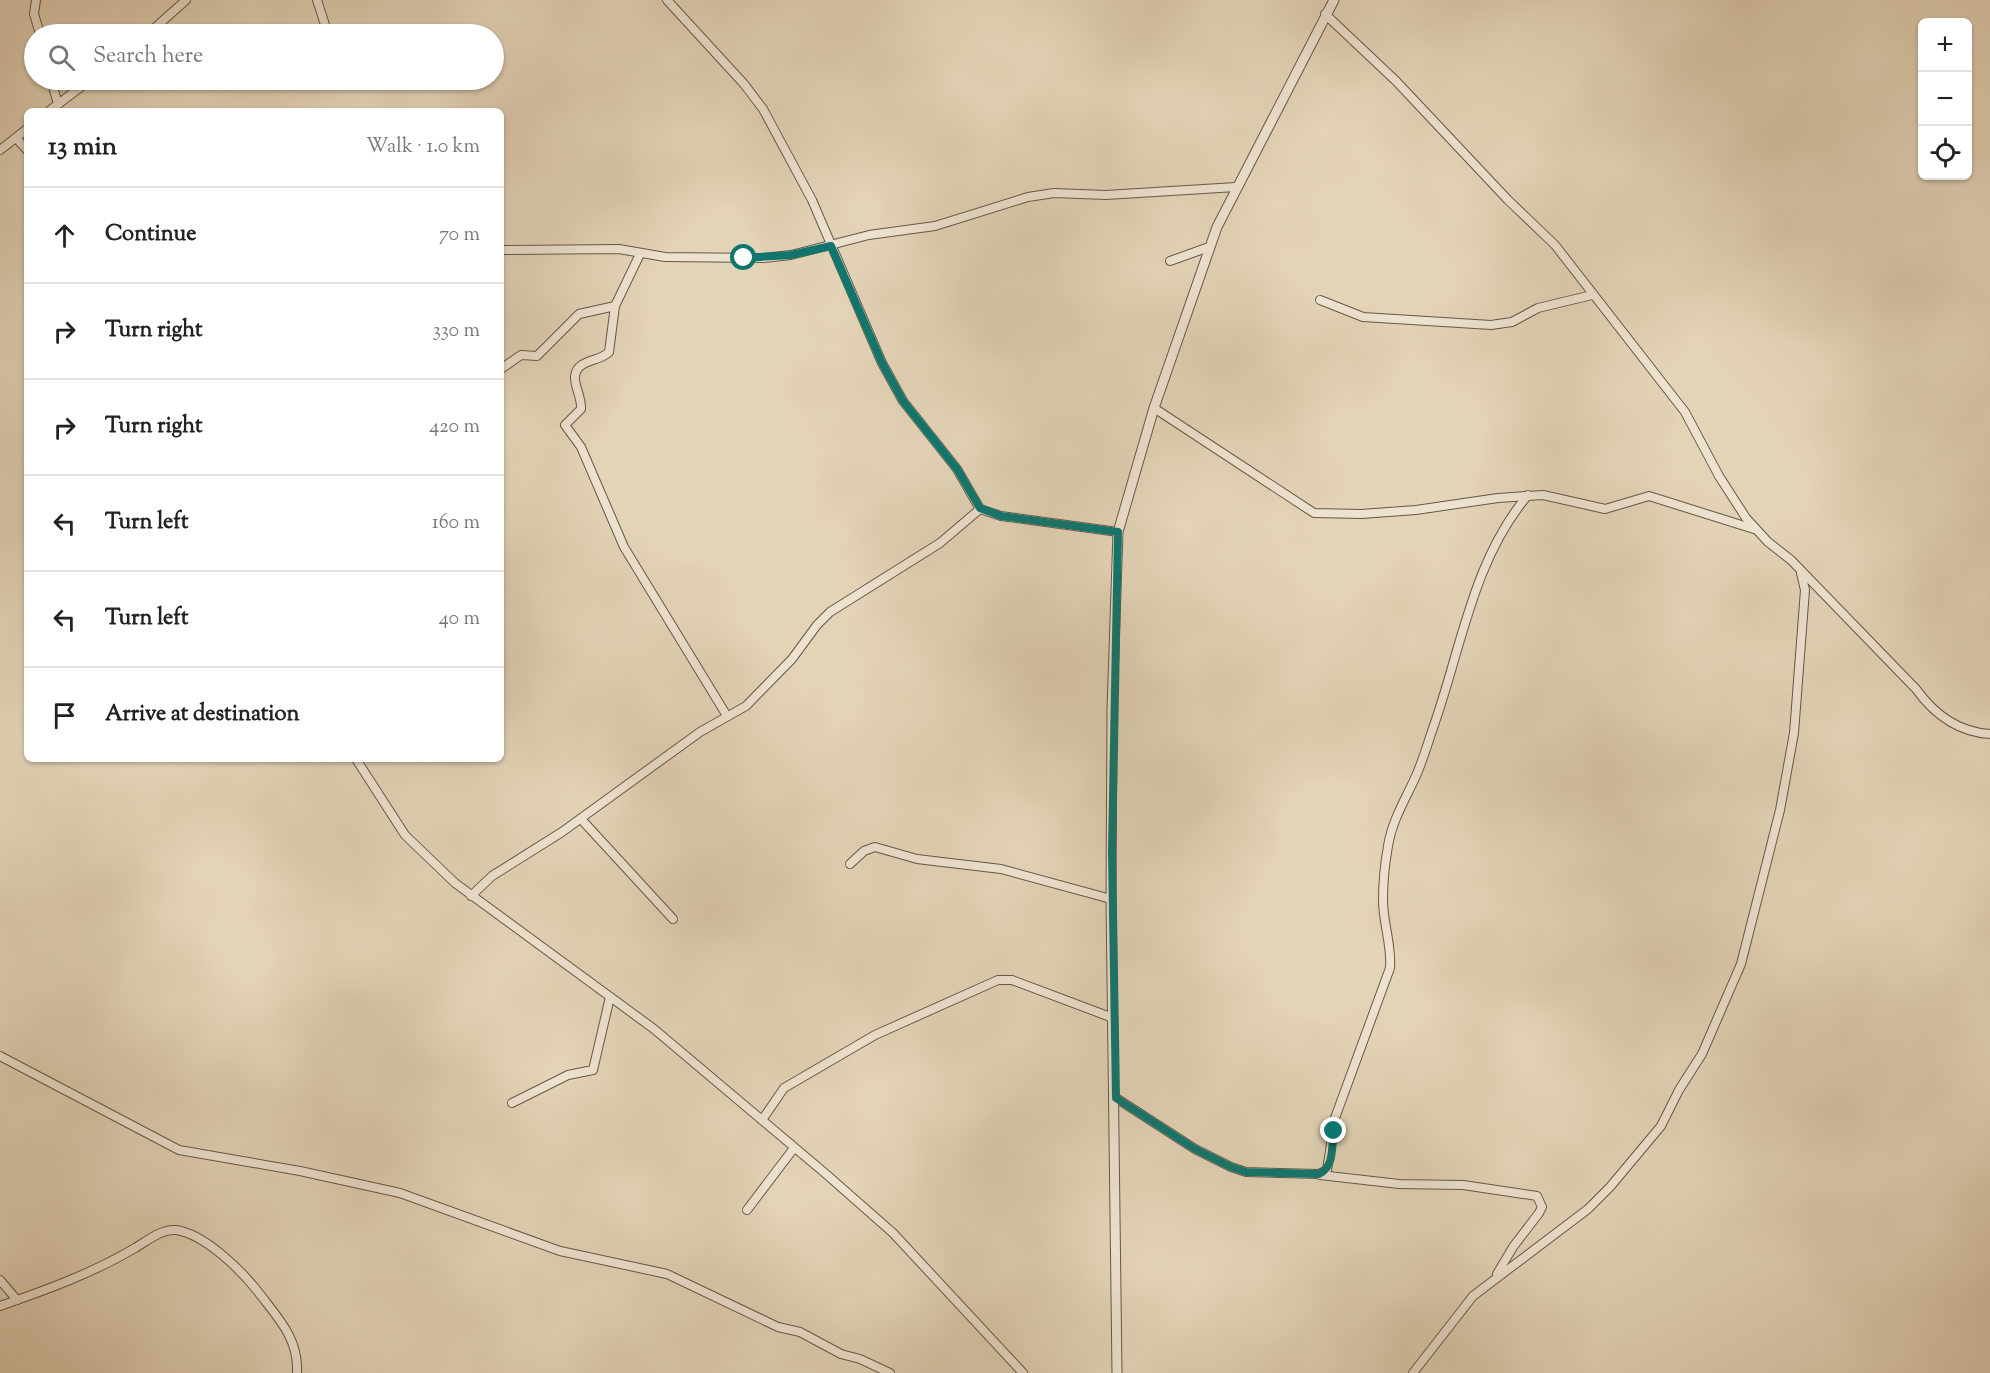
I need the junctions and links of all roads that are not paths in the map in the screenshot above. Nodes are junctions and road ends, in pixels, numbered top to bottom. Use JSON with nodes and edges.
{"nodes":[{"id":1,"x":36,"y":0,"type":"edge"},
{"id":2,"x":186,"y":0,"type":"edge"},
{"id":3,"x":317,"y":0,"type":"edge"},
{"id":4,"x":667,"y":0,"type":"edge"},
{"id":5,"x":1334,"y":0,"type":"edge"},
{"id":6,"x":1325,"y":15,"type":"junction"},
{"id":7,"x":37,"y":24,"type":"edge"},
{"id":8,"x":159,"y":24,"type":"edge"},
{"id":9,"x":325,"y":24,"type":"edge"},
{"id":10,"x":54,"y":90,"type":"edge"},
{"id":11,"x":77,"y":90,"type":"edge"},
{"id":12,"x":58,"y":104,"type":"junction"},
{"id":13,"x":53,"y":108,"type":"edge"},
{"id":14,"x":24,"y":131,"type":"edge"},
{"id":15,"x":16,"y":138,"type":"junction"},
{"id":16,"x":4,"y":142,"type":"edge"},
{"id":17,"x":24,"y":147,"type":"edge"},
{"id":18,"x":0,"y":150,"type":"edge"},
{"id":19,"x":1236,"y":187,"type":"junction"},
{"id":20,"x":831,"y":246,"type":"junction"},
{"id":21,"x":1209,"y":247,"type":"junction"},
{"id":22,"x":504,"y":250,"type":"edge"},
{"id":23,"x":640,"y":254,"type":"junction"},
{"id":24,"x":1170,"y":261,"type":"dead end"},
{"id":25,"x":1592,"y":295,"type":"junction"},
{"id":26,"x":1320,"y":300,"type":"dead end"},
{"id":27,"x":615,"y":306,"type":"junction"},
{"id":28,"x":504,"y":367,"type":"edge"},
{"id":29,"x":1154,"y":408,"type":"junction"},
{"id":30,"x":1528,"y":495,"type":"junction"},
{"id":31,"x":980,"y":508,"type":"junction"},
{"id":32,"x":1755,"y":530,"type":"junction"},
{"id":33,"x":1118,"y":532,"type":"junction"},
{"id":34,"x":1800,"y":570,"type":"junction"},
{"id":35,"x":727,"y":716,"type":"junction"},
{"id":36,"x":1990,"y":734,"type":"edge"},
{"id":37,"x":358,"y":762,"type":"edge"},
{"id":38,"x":581,"y":819,"type":"junction"},
{"id":39,"x":850,"y":864,"type":"dead end"},
{"id":40,"x":471,"y":896,"type":"junction"},
{"id":41,"x":1112,"y":899,"type":"junction"},
{"id":42,"x":673,"y":919,"type":"dead end"},
{"id":43,"x":610,"y":997,"type":"junction"},
{"id":44,"x":1113,"y":1018,"type":"junction"},
{"id":45,"x":0,"y":1056,"type":"edge"},
{"id":46,"x":1116,"y":1098,"type":"junction"},
{"id":47,"x":512,"y":1103,"type":"dead end"},
{"id":48,"x":762,"y":1120,"type":"junction"},
{"id":49,"x":794,"y":1148,"type":"junction"},
{"id":50,"x":1319,"y":1174,"type":"junction"},
{"id":51,"x":747,"y":1210,"type":"dead end"},
{"id":52,"x":1495,"y":1278,"type":"junction"},
{"id":53,"x":0,"y":1280,"type":"edge"},
{"id":54,"x":18,"y":1300,"type":"junction"},
{"id":55,"x":0,"y":1306,"type":"edge"},
{"id":56,"x":297,"y":1373,"type":"edge"},
{"id":57,"x":890,"y":1373,"type":"edge"},
{"id":58,"x":1023,"y":1373,"type":"edge"},
{"id":59,"x":1117,"y":1373,"type":"edge"},
{"id":60,"x":1413,"y":1373,"type":"edge"}],
"edges":[{"from":1,"to":7,"type":"street"},
{"from":2,"to":8,"type":"street"},
{"from":3,"to":9,"type":"street"},
{"from":4,"to":20,"type":"street"},
{"from":5,"to":6,"type":"street"},
{"from":6,"to":19,"type":"street"},
{"from":6,"to":25,"type":"street"},
{"from":10,"to":12,"type":"street"},
{"from":11,"to":12,"type":"street"},
{"from":12,"to":13,"type":"street"},
{"from":14,"to":15,"type":"street"},
{"from":15,"to":16,"type":"street"},
{"from":15,"to":17,"type":"street"},
{"from":16,"to":18,"type":"street"},
{"from":19,"to":20,"type":"street"},
{"from":19,"to":21,"type":"street"},
{"from":20,"to":23,"type":"street"},
{"from":20,"to":31,"type":"street"},
{"from":21,"to":24,"type":"street"},
{"from":21,"to":29,"type":"street"},
{"from":22,"to":23,"type":"street"},
{"from":23,"to":27,"type":"street"},
{"from":25,"to":26,"type":"street"},
{"from":25,"to":32,"type":"street"},
{"from":27,"to":28,"type":"street"},
{"from":27,"to":35,"type":"street"},
{"from":29,"to":30,"type":"street"},
{"from":29,"to":33,"type":"street"},
{"from":30,"to":32,"type":"street"},
{"from":30,"to":50,"type":"street"},
{"from":31,"to":33,"type":"street"},
{"from":31,"to":35,"type":"street"},
{"from":32,"to":34,"type":"street"},
{"from":33,"to":41,"type":"street"},
{"from":34,"to":36,"type":"street"},
{"from":34,"to":52,"type":"street"},
{"from":35,"to":38,"type":"street"},
{"from":37,"to":40,"type":"street"},
{"from":38,"to":40,"type":"street"},
{"from":38,"to":42,"type":"street"},
{"from":39,"to":41,"type":"street"},
{"from":40,"to":43,"type":"street"},
{"from":41,"to":44,"type":"street"},
{"from":43,"to":47,"type":"street"},
{"from":43,"to":48,"type":"street"},
{"from":44,"to":46,"type":"street"},
{"from":44,"to":48,"type":"street"},
{"from":45,"to":57,"type":"street"},
{"from":46,"to":50,"type":"street"},
{"from":46,"to":59,"type":"street"},
{"from":48,"to":49,"type":"street"},
{"from":49,"to":51,"type":"street"},
{"from":49,"to":58,"type":"street"},
{"from":50,"to":52,"type":"street"},
{"from":52,"to":60,"type":"street"},
{"from":53,"to":54,"type":"street"},
{"from":54,"to":55,"type":"street"},
{"from":54,"to":56,"type":"street"}]}
